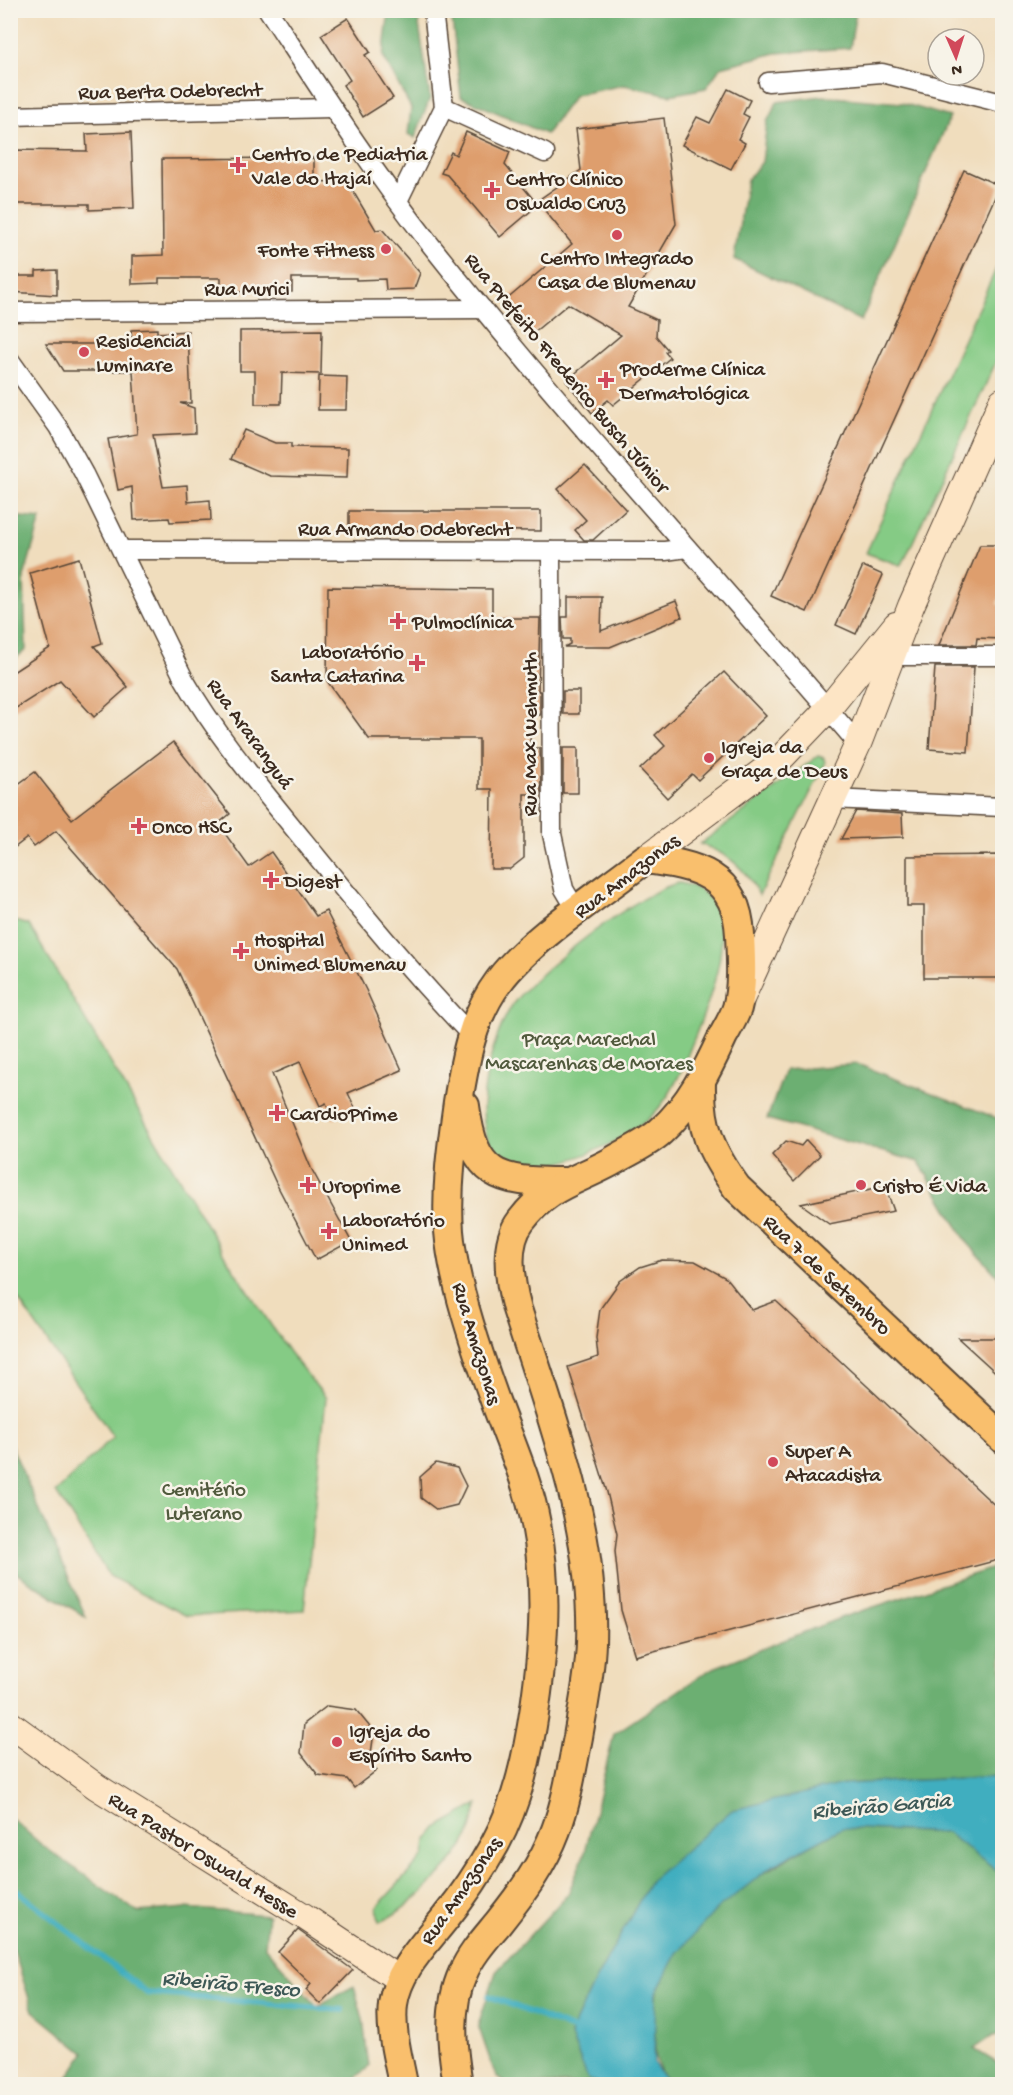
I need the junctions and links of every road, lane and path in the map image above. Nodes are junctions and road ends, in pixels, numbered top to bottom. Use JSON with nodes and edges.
{"nodes":[{"id":1,"x":268,"y":10,"type":"edge"},
{"id":2,"x":433,"y":10,"type":"edge"},
{"id":3,"x":768,"y":82,"type":"dead end"},
{"id":4,"x":1002,"y":103,"type":"edge"},
{"id":5,"x":444,"y":107,"type":"junction"},
{"id":6,"x":331,"y":108,"type":"junction"},
{"id":7,"x":10,"y":116,"type":"edge"},
{"id":8,"x":546,"y":153,"type":"dead end"},
{"id":9,"x":398,"y":201,"type":"junction"},
{"id":10,"x":483,"y":309,"type":"junction"},
{"id":11,"x":10,"y":312,"type":"edge"},
{"id":12,"x":10,"y":360,"type":"edge"},
{"id":13,"x":1002,"y":401,"type":"edge"},
{"id":14,"x":997,"y":428,"type":"edge"},
{"id":15,"x":687,"y":548,"type":"junction"},
{"id":16,"x":123,"y":550,"type":"junction"},
{"id":17,"x":550,"y":551,"type":"junction"},
{"id":18,"x":911,"y":606,"type":"junction"},
{"id":19,"x":893,"y":656,"type":"junction"},
{"id":20,"x":1002,"y":656,"type":"edge"},
{"id":21,"x":828,"y":709,"type":"junction"},
{"id":22,"x":858,"y":744,"type":"junction"},
{"id":23,"x":832,"y":800,"type":"junction"},
{"id":24,"x":1002,"y":807,"type":"edge"},
{"id":25,"x":645,"y":859,"type":"junction"},
{"id":26,"x":577,"y":911,"type":"junction"},
{"id":27,"x":737,"y":1007,"type":"junction"},
{"id":28,"x":471,"y":1035,"type":"junction"},
{"id":29,"x":462,"y":1080,"type":"junction"},
{"id":30,"x":701,"y":1083,"type":"junction"},
{"id":31,"x":564,"y":1182,"type":"junction"},
{"id":32,"x":1002,"y":1438,"type":"edge"},
{"id":33,"x":10,"y":1724,"type":"edge"},
{"id":34,"x":400,"y":1980,"type":"junction"},
{"id":35,"x":403,"y":2085,"type":"edge"},
{"id":36,"x":458,"y":2085,"type":"edge"}],
"edges":[{"from":1,"to":6,"type":"street","name":"Rua Prefeito Frederico Busch Júnior"},
{"from":2,"to":5,"type":"street"},
{"from":3,"to":4,"type":"street"},
{"from":5,"to":8,"type":"street"},
{"from":5,"to":9,"type":"street"},
{"from":6,"to":7,"type":"street","name":"Rua Berta Odebrecht"},
{"from":6,"to":9,"type":"street","name":"Rua Prefeito Frederico Busch Júnior"},
{"from":9,"to":10,"type":"street","name":"Rua Prefeito Frederico Busch Júnior"},
{"from":10,"to":11,"type":"street","name":"Rua Murici"},
{"from":10,"to":15,"type":"street","name":"Rua Prefeito Frederico Busch Júnior"},
{"from":12,"to":16,"type":"street","name":"Rua Araranguá"},
{"from":13,"to":14,"type":"main road","name":"Rua Amazonas"},
{"from":14,"to":18,"type":"main road","name":"Rua Amazonas"},
{"from":15,"to":17,"type":"street","name":"Rua Armando Odebrecht"},
{"from":15,"to":21,"type":"street","name":"Rua Prefeito Frederico Busch Júnior"},
{"from":16,"to":17,"type":"street","name":"Rua Armando Odebrecht"},
{"from":16,"to":28,"type":"street","name":"Rua Araranguá"},
{"from":17,"to":26,"type":"street","name":"Rua Max Wehmuth"},
{"from":18,"to":19,"type":"main road","name":"Rua Amazonas"},
{"from":18,"to":21,"type":"main road","name":"Rua Amazonas"},
{"from":19,"to":20,"type":"street"},
{"from":19,"to":22,"type":"main road","name":"Rua Amazonas"},
{"from":21,"to":22,"type":"street","name":"Rua Prefeito Frederico Busch Júnior"},
{"from":21,"to":25,"type":"main road","name":"Rua Amazonas"},
{"from":22,"to":23,"type":"main road","name":"Rua Amazonas"},
{"from":23,"to":24,"type":"street"},
{"from":23,"to":27,"type":"main road","name":"Rua Amazonas"},
{"from":25,"to":26,"type":"main road","name":"Rua Amazonas"},
{"from":25,"to":27,"type":"main road"},
{"from":26,"to":28,"type":"main road","name":"Rua Amazonas"},
{"from":27,"to":30,"type":"main road","name":"Rua Amazonas"},
{"from":28,"to":29,"type":"main road","name":"Rua Amazonas"},
{"from":29,"to":31,"type":"main road"},
{"from":29,"to":34,"type":"main road","name":"Rua Amazonas"},
{"from":30,"to":31,"type":"main road","name":"Rua Amazonas"},
{"from":30,"to":32,"type":"main road","name":"Rua 7 de Setembro"},
{"from":31,"to":36,"type":"main road","name":"Rua Amazonas"},
{"from":33,"to":34,"type":"main road","name":"Rua Pastor Oswald Hesse"},
{"from":34,"to":35,"type":"main road","name":"Rua Amazonas"}]}
